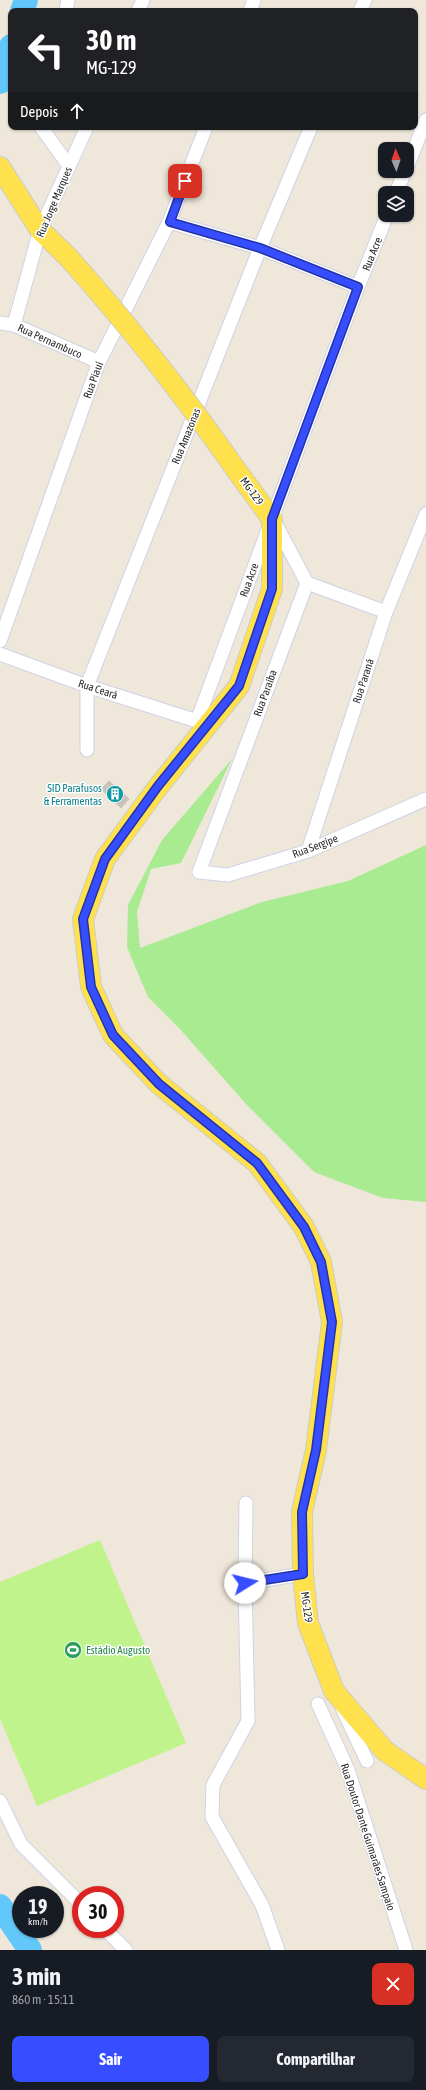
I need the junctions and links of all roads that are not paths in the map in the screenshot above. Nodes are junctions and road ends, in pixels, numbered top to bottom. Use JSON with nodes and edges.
{"nodes":[{"id":1,"x":426,"y":120,"type":"edge"},
{"id":2,"x":43,"y":130,"type":"edge"},
{"id":3,"x":86,"y":130,"type":"edge"},
{"id":4,"x":205,"y":130,"type":"edge"},
{"id":5,"x":310,"y":130,"type":"edge"},
{"id":6,"x":414,"y":150,"type":"edge"},
{"id":7,"x":69,"y":166,"type":"junction"},
{"id":8,"x":3,"y":171,"type":"edge"},
{"id":9,"x":170,"y":222,"type":"junction"},
{"id":10,"x":385,"y":222,"type":"edge"},
{"id":11,"x":40,"y":230,"type":"junction"},
{"id":12,"x":260,"y":248,"type":"junction"},
{"id":13,"x":358,"y":287,"type":"junction"},
{"id":14,"x":0,"y":323,"type":"edge"},
{"id":15,"x":14,"y":325,"type":"junction"},
{"id":16,"x":99,"y":362,"type":"junction"},
{"id":17,"x":426,"y":514,"type":"edge"},
{"id":18,"x":272,"y":519,"type":"junction"},
{"id":19,"x":306,"y":583,"type":"junction"},
{"id":20,"x":386,"y":612,"type":"junction"},
{"id":21,"x":0,"y":641,"type":"edge"},
{"id":22,"x":0,"y":654,"type":"edge"},
{"id":23,"x":87,"y":686,"type":"junction"},
{"id":24,"x":197,"y":721,"type":"joint"},
{"id":25,"x":87,"y":750,"type":"dead end"},
{"id":26,"x":426,"y":799,"type":"edge"},
{"id":27,"x":308,"y":851,"type":"junction"},
{"id":28,"x":199,"y":872,"type":"joint"},
{"id":29,"x":246,"y":1503,"type":"dead end"},
{"id":30,"x":303,"y":1574,"type":"junction"},
{"id":31,"x":245,"y":1583,"type":"junction"},
{"id":32,"x":334,"y":1690,"type":"junction"},
{"id":33,"x":318,"y":1704,"type":"dead end"},
{"id":34,"x":385,"y":1752,"type":"junction"},
{"id":35,"x":367,"y":1761,"type":"junction"},
{"id":36,"x":348,"y":1770,"type":"junction"},
{"id":37,"x":426,"y":1779,"type":"edge"},
{"id":38,"x":0,"y":1802,"type":"edge"},
{"id":39,"x":72,"y":1895,"type":"edge"},
{"id":40,"x":114,"y":1938,"type":"edge"},
{"id":41,"x":126,"y":1950,"type":"edge"},
{"id":42,"x":278,"y":1950,"type":"edge"},
{"id":43,"x":406,"y":1950,"type":"edge"}],
"edges":[{"from":1,"to":6,"type":"street"},
{"from":2,"to":7,"type":"street"},
{"from":3,"to":7,"type":"street","name":"Rua Jorge Marques"},
{"from":4,"to":9,"type":"street","name":"Rua Piauí"},
{"from":5,"to":12,"type":"street","name":"Rua Amazonas"},
{"from":7,"to":11,"type":"street","name":"Rua Jorge Marques"},
{"from":8,"to":11,"type":"main road","number":"MG-129"},
{"from":9,"to":12,"type":"street"},
{"from":9,"to":16,"type":"street","name":"Rua Piauí"},
{"from":10,"to":13,"type":"street","name":"Rua Acre"},
{"from":11,"to":15,"type":"street","name":"Rua Jorge Marques"},
{"from":11,"to":18,"type":"main road","name":"MG-129","number":"MG-129","bridge":true},
{"from":12,"to":13,"type":"street"},
{"from":12,"to":23,"type":"street","name":"Rua Amazonas"},
{"from":13,"to":18,"type":"street","name":"Rua Acre"},
{"from":14,"to":15,"type":"street","name":"Rua Pernambuco"},
{"from":15,"to":16,"type":"street","name":"Rua Pernambuco"},
{"from":16,"to":21,"type":"street","name":"Rua Piauí"},
{"from":17,"to":20,"type":"street","name":"Rua Paraná"},
{"from":18,"to":19,"type":"street"},
{"from":18,"to":24,"type":"street","name":"Rua Acre"},
{"from":18,"to":30,"type":"main road","name":"MG-129","number":"MG-129"},
{"from":19,"to":20,"type":"street"},
{"from":19,"to":28,"type":"street","name":"Rua Paraíba"},
{"from":20,"to":27,"type":"street","name":"Rua Paraná"},
{"from":22,"to":23,"type":"street","name":"Rua Ceará"},
{"from":23,"to":24,"type":"street","name":"Rua Ceará"},
{"from":23,"to":25,"type":"street","name":"Rua Amazonas"},
{"from":26,"to":27,"type":"street","name":"Rua Sergipe"},
{"from":27,"to":28,"type":"street","name":"Rua Sergipe"},
{"from":29,"to":31,"type":"street"},
{"from":30,"to":31,"type":"street"},
{"from":30,"to":32,"type":"main road","name":"MG-129","number":"MG-129"},
{"from":31,"to":42,"type":"street"},
{"from":32,"to":34,"type":"main road","name":"MG-129","number":"MG-129"},
{"from":32,"to":35,"type":"street"},
{"from":33,"to":36,"type":"street","name":"Rua Doutor Dante Guimarães Sampaio"},
{"from":34,"to":35,"type":"street"},
{"from":34,"to":37,"type":"main road","name":"MG-129","number":"MG-129"},
{"from":35,"to":36,"type":"street"},
{"from":36,"to":43,"type":"street","name":"Rua Doutor Dante Guimarães Sampaio"},
{"from":38,"to":39,"type":"street"},
{"from":40,"to":41,"type":"street"}]}
